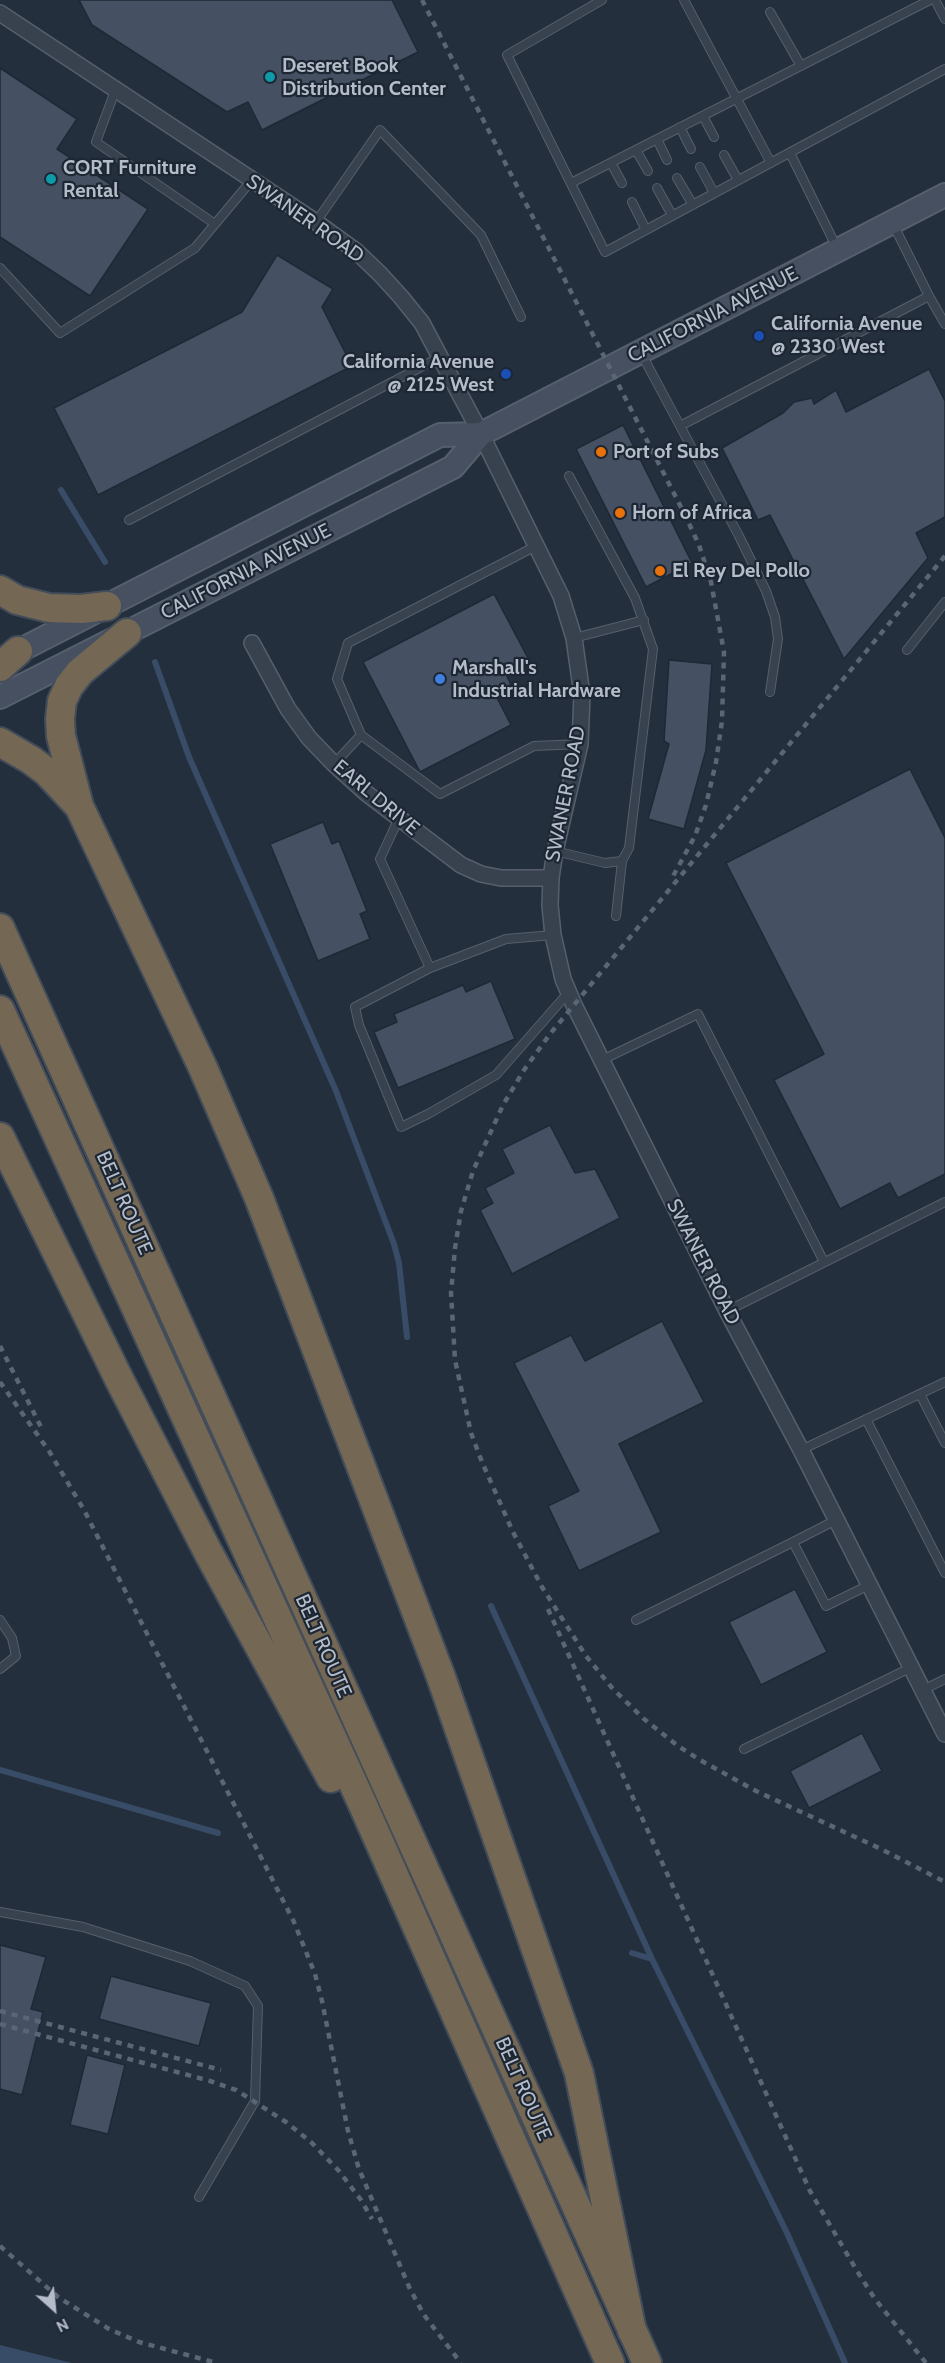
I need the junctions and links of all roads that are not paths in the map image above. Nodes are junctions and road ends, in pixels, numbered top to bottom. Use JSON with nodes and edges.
{"nodes":[{"id":1,"x":602,"y":0,"type":"edge"},
{"id":2,"x":684,"y":0,"type":"edge"},
{"id":3,"x":930,"y":0,"type":"edge"},
{"id":4,"x":935,"y":0,"type":"edge"},
{"id":5,"x":770,"y":12,"type":"dead end"},
{"id":6,"x":0,"y":13,"type":"edge"},
{"id":7,"x":945,"y":20,"type":"edge"},
{"id":8,"x":801,"y":66,"type":"junction"},
{"id":9,"x":945,"y":69,"type":"edge"},
{"id":10,"x":116,"y":91,"type":"junction"},
{"id":11,"x":737,"y":99,"type":"junction"},
{"id":12,"x":703,"y":116,"type":"junction"},
{"id":13,"x":680,"y":127,"type":"junction"},
{"id":14,"x":714,"y":137,"type":"dead end"},
{"id":15,"x":657,"y":140,"type":"junction"},
{"id":16,"x":691,"y":149,"type":"dead end"},
{"id":17,"x":636,"y":150,"type":"junction"},
{"id":18,"x":790,"y":153,"type":"junction"},
{"id":19,"x":724,"y":155,"type":"dead end"},
{"id":20,"x":667,"y":160,"type":"dead end"},
{"id":21,"x":611,"y":163,"type":"junction"},
{"id":22,"x":771,"y":163,"type":"junction"},
{"id":23,"x":700,"y":167,"type":"dead end"},
{"id":24,"x":648,"y":171,"type":"dead end"},
{"id":25,"x":677,"y":178,"type":"dead end"},
{"id":26,"x":738,"y":180,"type":"junction"},
{"id":27,"x":251,"y":181,"type":"junction"},
{"id":28,"x":571,"y":183,"type":"junction"},
{"id":29,"x":622,"y":183,"type":"dead end"},
{"id":30,"x":657,"y":188,"type":"dead end"},
{"id":31,"x":714,"y":193,"type":"junction"},
{"id":32,"x":945,"y":195,"type":"edge"},
{"id":33,"x":632,"y":202,"type":"dead end"},
{"id":34,"x":693,"y":205,"type":"junction"},
{"id":35,"x":672,"y":215,"type":"junction"},
{"id":36,"x":316,"y":222,"type":"junction"},
{"id":37,"x":892,"y":223,"type":"junction"},
{"id":38,"x":215,"y":224,"type":"junction"},
{"id":39,"x":646,"y":230,"type":"junction"},
{"id":40,"x":839,"y":250,"type":"junction"},
{"id":41,"x":0,"y":268,"type":"edge"},
{"id":42,"x":930,"y":296,"type":"junction"},
{"id":43,"x":521,"y":317,"type":"dead end"},
{"id":44,"x":945,"y":324,"type":"edge"},
{"id":45,"x":640,"y":352,"type":"junction"},
{"id":46,"x":440,"y":357,"type":"junction"},
{"id":47,"x":680,"y":426,"type":"junction"},
{"id":48,"x":481,"y":434,"type":"junction"},
{"id":49,"x":569,"y":476,"type":"dead end"},
{"id":50,"x":129,"y":520,"type":"dead end"},
{"id":51,"x":536,"y":546,"type":"junction"},
{"id":52,"x":0,"y":590,"type":"edge"},
{"id":53,"x":945,"y":602,"type":"edge"},
{"id":54,"x":107,"y":606,"type":"junction"},
{"id":55,"x":644,"y":620,"type":"junction"},
{"id":56,"x":127,"y":633,"type":"junction"},
{"id":57,"x":574,"y":638,"type":"junction"},
{"id":58,"x":252,"y":643,"type":"dead end"},
{"id":59,"x":907,"y":650,"type":"dead end"},
{"id":60,"x":6,"y":660,"type":"edge"},
{"id":61,"x":770,"y":692,"type":"dead end"},
{"id":62,"x":0,"y":698,"type":"edge"},
{"id":63,"x":361,"y":735,"type":"junction"},
{"id":64,"x":0,"y":742,"type":"edge"},
{"id":65,"x":580,"y":744,"type":"junction"},
{"id":66,"x":334,"y":764,"type":"junction"},
{"id":67,"x":79,"y":806,"type":"junction"},
{"id":68,"x":399,"y":818,"type":"junction"},
{"id":69,"x":555,"y":851,"type":"junction"},
{"id":70,"x":622,"y":861,"type":"junction"},
{"id":71,"x":551,"y":878,"type":"junction"},
{"id":72,"x":616,"y":916,"type":"dead end"},
{"id":73,"x":0,"y":928,"type":"edge"},
{"id":74,"x":553,"y":935,"type":"junction"},
{"id":75,"x":430,"y":968,"type":"junction"},
{"id":76,"x":569,"y":993,"type":"junction"},
{"id":77,"x":0,"y":1010,"type":"edge"},
{"id":78,"x":602,"y":1060,"type":"junction"},
{"id":79,"x":0,"y":1137,"type":"edge"},
{"id":80,"x":945,"y":1202,"type":"edge"},
{"id":81,"x":824,"y":1262,"type":"junction"},
{"id":82,"x":727,"y":1311,"type":"junction"},
{"id":83,"x":945,"y":1382,"type":"edge"},
{"id":84,"x":920,"y":1394,"type":"junction"},
{"id":85,"x":866,"y":1419,"type":"junction"},
{"id":86,"x":945,"y":1443,"type":"edge"},
{"id":87,"x":801,"y":1450,"type":"junction"},
{"id":88,"x":836,"y":1520,"type":"junction"},
{"id":89,"x":793,"y":1542,"type":"junction"},
{"id":90,"x":945,"y":1573,"type":"edge"},
{"id":91,"x":869,"y":1585,"type":"junction"},
{"id":92,"x":0,"y":1620,"type":"edge"},
{"id":93,"x":636,"y":1620,"type":"dead end"},
{"id":94,"x":912,"y":1667,"type":"junction"},
{"id":95,"x":0,"y":1669,"type":"edge"},
{"id":96,"x":945,"y":1679,"type":"edge"},
{"id":97,"x":923,"y":1690,"type":"junction"},
{"id":98,"x":945,"y":1734,"type":"edge"},
{"id":99,"x":744,"y":1749,"type":"dead end"},
{"id":100,"x":396,"y":1881,"type":"junction"},
{"id":101,"x":0,"y":1912,"type":"edge"},
{"id":102,"x":199,"y":2197,"type":"dead end"},
{"id":103,"x":632,"y":2331,"type":"junction"},
{"id":104,"x":610,"y":2363,"type":"edge"},
{"id":105,"x":647,"y":2363,"type":"edge"}],
"edges":[{"from":1,"to":28,"type":"lane"},
{"from":2,"to":11,"type":"lane"},
{"from":3,"to":8,"type":"lane"},
{"from":4,"to":7,"type":"lane"},
{"from":5,"to":8,"type":"lane"},
{"from":6,"to":10,"type":"street","name":"SWANER ROAD"},
{"from":8,"to":11,"type":"lane"},
{"from":9,"to":18,"type":"lane"},
{"from":10,"to":27,"type":"street","name":"SWANER ROAD"},
{"from":10,"to":38,"type":"lane"},
{"from":11,"to":12,"type":"lane"},
{"from":11,"to":22,"type":"lane"},
{"from":12,"to":13,"type":"lane"},
{"from":12,"to":14,"type":"lane"},
{"from":13,"to":15,"type":"lane"},
{"from":13,"to":16,"type":"lane"},
{"from":15,"to":17,"type":"lane"},
{"from":15,"to":20,"type":"lane"},
{"from":17,"to":21,"type":"lane"},
{"from":17,"to":24,"type":"lane"},
{"from":18,"to":22,"type":"lane"},
{"from":18,"to":40,"type":"lane"},
{"from":19,"to":26,"type":"lane"},
{"from":21,"to":28,"type":"lane"},
{"from":21,"to":29,"type":"lane"},
{"from":22,"to":26,"type":"lane"},
{"from":23,"to":31,"type":"lane"},
{"from":25,"to":34,"type":"lane"},
{"from":26,"to":31,"type":"lane"},
{"from":27,"to":36,"type":"street","name":"SWANER ROAD"},
{"from":27,"to":38,"type":"lane"},
{"from":28,"to":39,"type":"lane"},
{"from":30,"to":35,"type":"lane"},
{"from":31,"to":34,"type":"lane"},
{"from":32,"to":37,"type":"main road","name":"CALIFORNIA AVENUE"},
{"from":33,"to":39,"type":"lane"},
{"from":34,"to":35,"type":"lane"},
{"from":35,"to":39,"type":"lane"},
{"from":36,"to":43,"type":"lane"},
{"from":36,"to":46,"type":"street","name":"SWANER ROAD"},
{"from":37,"to":40,"type":"main road","name":"CALIFORNIA AVENUE"},
{"from":37,"to":42,"type":"lane"},
{"from":38,"to":41,"type":"lane"},
{"from":40,"to":45,"type":"main road","name":"CALIFORNIA AVENUE"},
{"from":42,"to":44,"type":"lane"},
{"from":42,"to":47,"type":"lane"},
{"from":45,"to":47,"type":"lane"},
{"from":45,"to":48,"type":"main road","name":"CALIFORNIA AVENUE"},
{"from":46,"to":48,"type":"street","name":"SWANER ROAD"},
{"from":46,"to":50,"type":"lane"},
{"from":47,"to":61,"type":"lane"},
{"from":48,"to":51,"type":"street","name":"SWANER ROAD"},
{"from":48,"to":54,"type":"main road","name":"CALIFORNIA AVENUE"},
{"from":48,"to":56,"type":"main road","name":"CALIFORNIA AVENUE"},
{"from":49,"to":55,"type":"lane"},
{"from":51,"to":57,"type":"street","name":"SWANER ROAD"},
{"from":51,"to":63,"type":"lane"},
{"from":52,"to":54,"type":"highway"},
{"from":53,"to":59,"type":"lane"},
{"from":54,"to":60,"type":"main road","name":"CALIFORNIA AVENUE"},
{"from":55,"to":57,"type":"lane"},
{"from":55,"to":70,"type":"lane"},
{"from":56,"to":62,"type":"main road","name":"CALIFORNIA AVENUE"},
{"from":56,"to":67,"type":"highway"},
{"from":57,"to":65,"type":"street","name":"SWANER ROAD"},
{"from":58,"to":66,"type":"street","name":"EARL DRIVE"},
{"from":63,"to":65,"type":"lane"},
{"from":63,"to":66,"type":"lane"},
{"from":64,"to":67,"type":"highway"},
{"from":65,"to":69,"type":"street","name":"SWANER ROAD"},
{"from":66,"to":68,"type":"street","name":"EARL DRIVE"},
{"from":67,"to":103,"type":"highway"},
{"from":68,"to":71,"type":"street","name":"EARL DRIVE"},
{"from":68,"to":75,"type":"lane"},
{"from":69,"to":70,"type":"lane"},
{"from":69,"to":71,"type":"street","name":"SWANER ROAD"},
{"from":70,"to":72,"type":"lane"},
{"from":71,"to":74,"type":"street","name":"SWANER ROAD"},
{"from":73,"to":103,"type":"highway","name":"BELT ROUTE"},
{"from":74,"to":75,"type":"lane"},
{"from":74,"to":76,"type":"street","name":"SWANER ROAD"},
{"from":75,"to":76,"type":"lane"},
{"from":76,"to":78,"type":"street","name":"SWANER ROAD"},
{"from":77,"to":100,"type":"highway","name":"BELT ROUTE"},
{"from":78,"to":81,"type":"lane"},
{"from":78,"to":82,"type":"street","name":"SWANER ROAD"},
{"from":79,"to":100,"type":"highway"},
{"from":80,"to":81,"type":"lane"},
{"from":81,"to":82,"type":"lane"},
{"from":82,"to":87,"type":"street","name":"SWANER ROAD"},
{"from":83,"to":84,"type":"lane"},
{"from":84,"to":85,"type":"lane"},
{"from":84,"to":86,"type":"lane"},
{"from":85,"to":87,"type":"lane"},
{"from":85,"to":90,"type":"lane"},
{"from":87,"to":88,"type":"street","name":"SWANER ROAD"},
{"from":88,"to":89,"type":"lane"},
{"from":88,"to":91,"type":"street","name":"SWANER ROAD"},
{"from":89,"to":91,"type":"lane"},
{"from":89,"to":93,"type":"lane"},
{"from":91,"to":94,"type":"street","name":"SWANER ROAD"},
{"from":92,"to":95,"type":"lane"},
{"from":94,"to":97,"type":"street","name":"SWANER ROAD"},
{"from":94,"to":99,"type":"lane"},
{"from":96,"to":97,"type":"lane"},
{"from":97,"to":98,"type":"street","name":"SWANER ROAD"},
{"from":100,"to":104,"type":"highway","name":"BELT ROUTE"},
{"from":101,"to":102,"type":"lane"},
{"from":103,"to":105,"type":"highway","name":"BELT ROUTE"}]}
